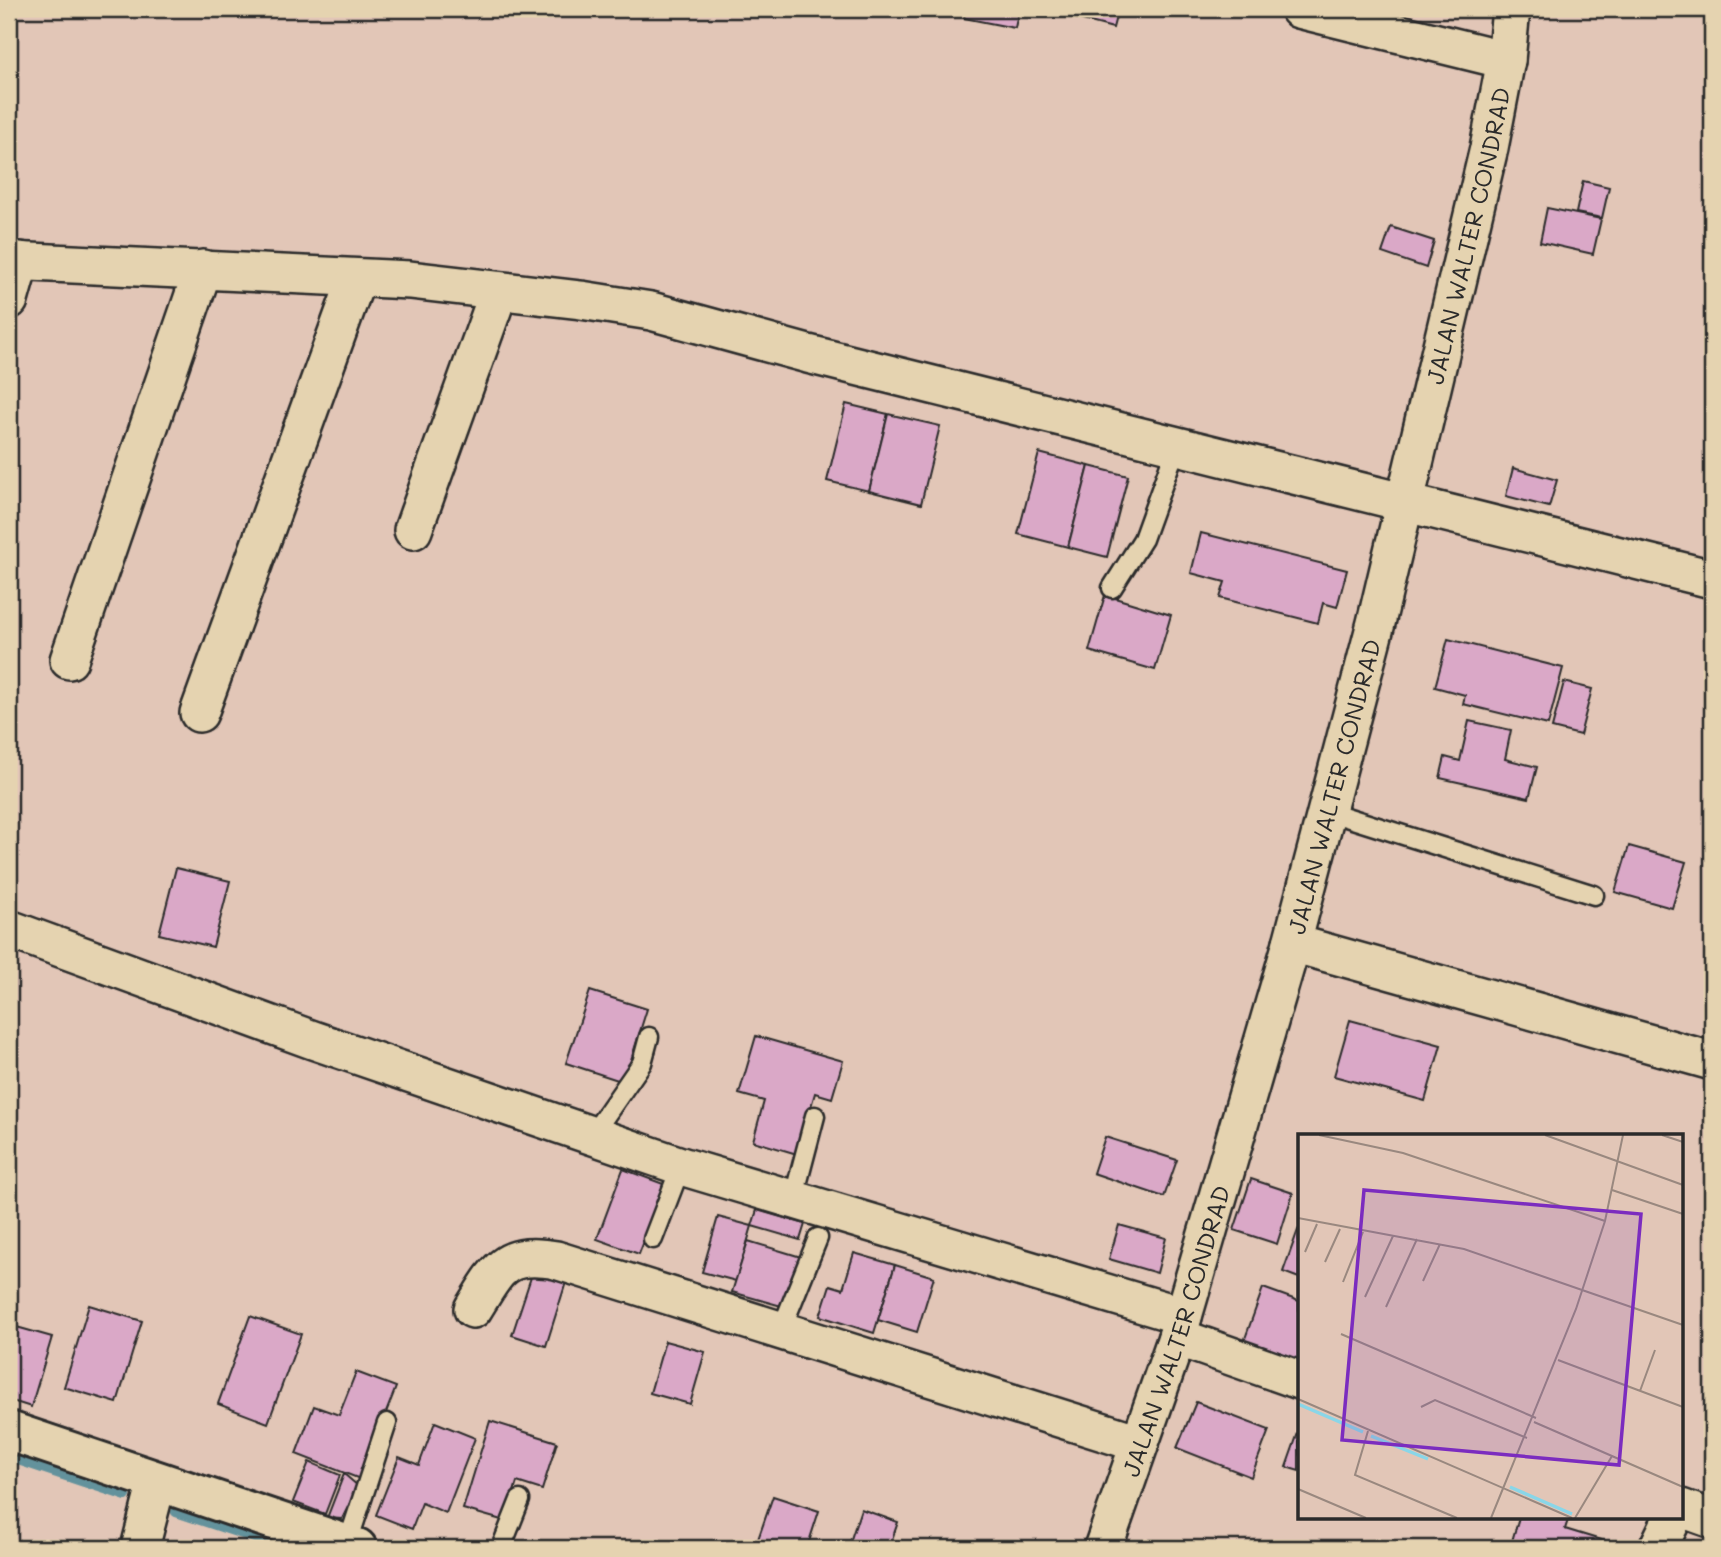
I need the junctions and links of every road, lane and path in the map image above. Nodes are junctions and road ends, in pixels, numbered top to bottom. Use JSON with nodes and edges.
{"nodes":[{"id":1,"x":1299,"y":9,"type":"edge"},
{"id":2,"x":1511,"y":9,"type":"edge"},
{"id":3,"x":1506,"y":60,"type":"junction"},
{"id":4,"x":15,"y":261,"type":"edge"},
{"id":5,"x":203,"y":269,"type":"junction"},
{"id":6,"x":358,"y":278,"type":"junction"},
{"id":7,"x":499,"y":291,"type":"junction"},
{"id":8,"x":9,"y":300,"type":"edge"},
{"id":9,"x":1177,"y":445,"type":"junction"},
{"id":10,"x":1405,"y":502,"type":"junction"},
{"id":11,"x":413,"y":530,"type":"dead end"},
{"id":12,"x":1712,"y":579,"type":"edge"},
{"id":13,"x":1112,"y":588,"type":"dead end"},
{"id":14,"x":69,"y":660,"type":"dead end"},
{"id":15,"x":199,"y":713,"type":"dead end"},
{"id":16,"x":1327,"y":811,"type":"junction"},
{"id":17,"x":1594,"y":895,"type":"dead end"},
{"id":18,"x":9,"y":929,"type":"edge"},
{"id":19,"x":1292,"y":943,"type":"junction"},
{"id":20,"x":649,"y":1037,"type":"dead end"},
{"id":21,"x":1712,"y":1061,"type":"edge"},
{"id":22,"x":815,"y":1116,"type":"dead end"},
{"id":23,"x":592,"y":1135,"type":"junction"},
{"id":24,"x":681,"y":1166,"type":"junction"},
{"id":25,"x":793,"y":1200,"type":"junction"},
{"id":26,"x":818,"y":1238,"type":"dead end"},
{"id":27,"x":653,"y":1239,"type":"dead end"},
{"id":28,"x":473,"y":1309,"type":"dead end"},
{"id":29,"x":1180,"y":1327,"type":"junction"},
{"id":30,"x":781,"y":1330,"type":"junction"},
{"id":31,"x":1298,"y":1380,"type":"edge"},
{"id":32,"x":387,"y":1423,"type":"dead end"},
{"id":33,"x":9,"y":1431,"type":"edge"},
{"id":34,"x":1139,"y":1443,"type":"junction"},
{"id":35,"x":156,"y":1482,"type":"junction"},
{"id":36,"x":520,"y":1500,"type":"dead end"},
{"id":37,"x":1682,"y":1508,"type":"edge"},
{"id":38,"x":1673,"y":1518,"type":"edge"},
{"id":39,"x":1712,"y":1519,"type":"edge"},
{"id":40,"x":352,"y":1547,"type":"edge"},
{"id":41,"x":140,"y":1548,"type":"edge"},
{"id":42,"x":501,"y":1548,"type":"edge"},
{"id":43,"x":1102,"y":1548,"type":"edge"},
{"id":44,"x":1658,"y":1548,"type":"edge"}],
"edges":[{"from":1,"to":3,"type":"street"},
{"from":2,"to":3,"type":"street","name":"JALAN WALTER CONDRAD"},
{"from":3,"to":10,"type":"street","name":"JALAN WALTER CONDRAD"},
{"from":4,"to":5,"type":"street"},
{"from":4,"to":8,"type":"street"},
{"from":5,"to":6,"type":"street"},
{"from":5,"to":14,"type":"street"},
{"from":6,"to":7,"type":"street"},
{"from":6,"to":15,"type":"street"},
{"from":7,"to":9,"type":"street"},
{"from":7,"to":11,"type":"street"},
{"from":9,"to":10,"type":"street"},
{"from":9,"to":13,"type":"lane"},
{"from":10,"to":12,"type":"street"},
{"from":10,"to":16,"type":"street","name":"JALAN WALTER CONDRAD"},
{"from":16,"to":17,"type":"lane"},
{"from":16,"to":19,"type":"street","name":"JALAN WALTER CONDRAD"},
{"from":18,"to":23,"type":"street"},
{"from":19,"to":21,"type":"street"},
{"from":19,"to":29,"type":"street","name":"JALAN WALTER CONDRAD"},
{"from":20,"to":23,"type":"lane"},
{"from":22,"to":25,"type":"lane"},
{"from":23,"to":24,"type":"street"},
{"from":24,"to":25,"type":"street"},
{"from":24,"to":27,"type":"lane"},
{"from":25,"to":29,"type":"street"},
{"from":26,"to":30,"type":"lane"},
{"from":28,"to":30,"type":"street"},
{"from":29,"to":31,"type":"street"},
{"from":29,"to":34,"type":"street","name":"JALAN WALTER CONDRAD"},
{"from":30,"to":34,"type":"street"},
{"from":32,"to":40,"type":"lane"},
{"from":33,"to":35,"type":"street"},
{"from":34,"to":43,"type":"street","name":"JALAN WALTER CONDRAD"},
{"from":35,"to":40,"type":"street"},
{"from":35,"to":41,"type":"street"},
{"from":36,"to":42,"type":"lane"},
{"from":37,"to":39,"type":"street"},
{"from":38,"to":44,"type":"street"}]}
